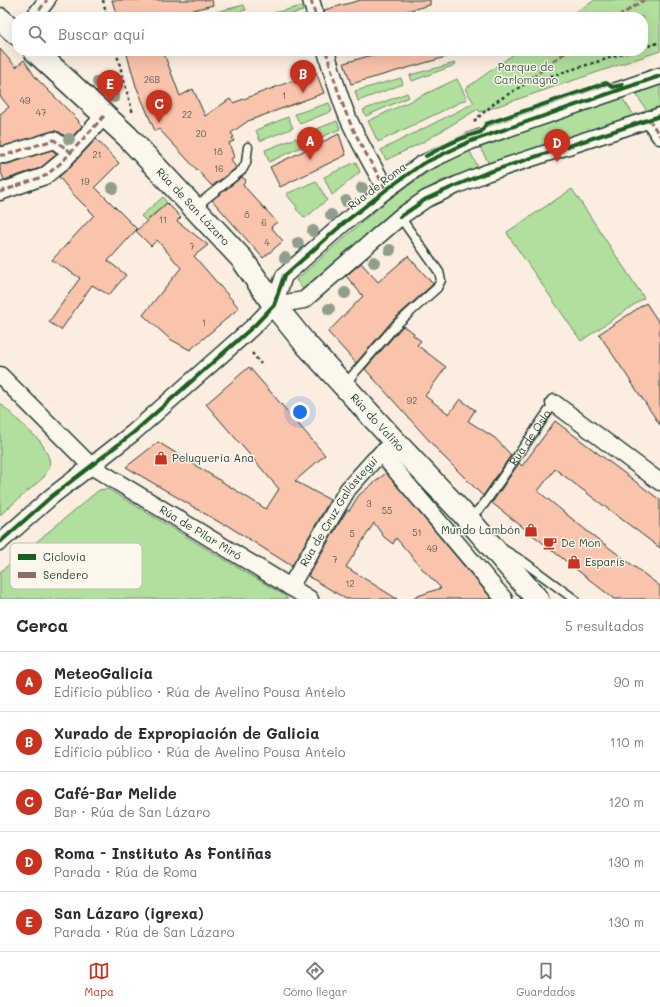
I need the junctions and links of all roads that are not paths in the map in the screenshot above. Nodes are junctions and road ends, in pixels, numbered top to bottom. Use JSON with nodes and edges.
{"nodes":[{"id":1,"x":47,"y":0,"type":"edge"},
{"id":2,"x":311,"y":0,"type":"edge"},
{"id":3,"x":38,"y":12,"type":"edge"},
{"id":4,"x":315,"y":12,"type":"edge"},
{"id":5,"x":0,"y":19,"type":"edge"},
{"id":6,"x":12,"y":30,"type":"edge"},
{"id":7,"x":40,"y":56,"type":"edge"},
{"id":8,"x":328,"y":56,"type":"edge"},
{"id":9,"x":660,"y":76,"type":"edge"},
{"id":10,"x":105,"y":115,"type":"junction"},
{"id":11,"x":654,"y":118,"type":"edge"},
{"id":12,"x":660,"y":136,"type":"edge"},
{"id":13,"x":248,"y":147,"type":"dead end"},
{"id":14,"x":71,"y":152,"type":"junction"},
{"id":15,"x":0,"y":155,"type":"edge"},
{"id":16,"x":386,"y":190,"type":"junction"},
{"id":17,"x":0,"y":192,"type":"edge"},
{"id":18,"x":194,"y":208,"type":"junction"},
{"id":19,"x":400,"y":217,"type":"junction"},
{"id":20,"x":274,"y":305,"type":"junction"},
{"id":21,"x":0,"y":375,"type":"edge"},
{"id":22,"x":344,"y":385,"type":"junction"},
{"id":23,"x":554,"y":403,"type":"joint"},
{"id":24,"x":388,"y":447,"type":"junction"},
{"id":25,"x":92,"y":466,"type":"junction"},
{"id":26,"x":660,"y":482,"type":"edge"},
{"id":27,"x":468,"y":520,"type":"junction"},
{"id":28,"x":484,"y":538,"type":"junction"},
{"id":29,"x":0,"y":542,"type":"edge"},
{"id":30,"x":290,"y":587,"type":"junction"},
{"id":31,"x":310,"y":599,"type":"edge"},
{"id":32,"x":504,"y":599,"type":"edge"},
{"id":33,"x":537,"y":599,"type":"edge"},
{"id":34,"x":574,"y":599,"type":"edge"}],
"edges":[{"from":1,"to":3,"type":"street"},
{"from":2,"to":4,"type":"street"},
{"from":5,"to":6,"type":"main road"},
{"from":7,"to":10,"type":"main road","name":"Rúa de San Lázaro"},
{"from":8,"to":16,"type":"street"},
{"from":9,"to":16,"type":"street","name":"Rúa de Roma"},
{"from":10,"to":14,"type":"street"},
{"from":10,"to":18,"type":"main road","name":"Rúa de San Lázaro"},
{"from":11,"to":12,"type":"street"},
{"from":11,"to":19,"type":"street"},
{"from":13,"to":18,"type":"lane"},
{"from":14,"to":15,"type":"street"},
{"from":14,"to":17,"type":"street"},
{"from":16,"to":20,"type":"street","name":"Rúa de Roma"},
{"from":18,"to":20,"type":"main road","name":"Rúa de San Lázaro"},
{"from":19,"to":20,"type":"street"},
{"from":19,"to":22,"type":"lane"},
{"from":20,"to":22,"type":"main road","name":"Rúa do Valiño"},
{"from":20,"to":25,"type":"street"},
{"from":21,"to":25,"type":"street","name":"Rúa de Pilar Miró"},
{"from":22,"to":24,"type":"main road","name":"Rúa do Valiño"},
{"from":23,"to":26,"type":"street","name":"Rúa de Oslo"},
{"from":23,"to":27,"type":"lane","name":"Rúa de Oslo"},
{"from":24,"to":27,"type":"main road","name":"Rúa do Valiño"},
{"from":24,"to":30,"type":"street","name":"Rúa de Cruz Gallástegui"},
{"from":24,"to":32,"type":"street","name":"Rúa do Valiño"},
{"from":25,"to":29,"type":"street"},
{"from":25,"to":30,"type":"street","name":"Rúa de Pilar Miró"},
{"from":27,"to":28,"type":"main road","name":"Rúa do Valiño"},
{"from":28,"to":33,"type":"main road","name":"Rúa do Valiño"},
{"from":28,"to":34,"type":"lane","name":"Rúa do Valiño"},
{"from":30,"to":31,"type":"street","name":"Rúa de Pilar Miró"}]}
